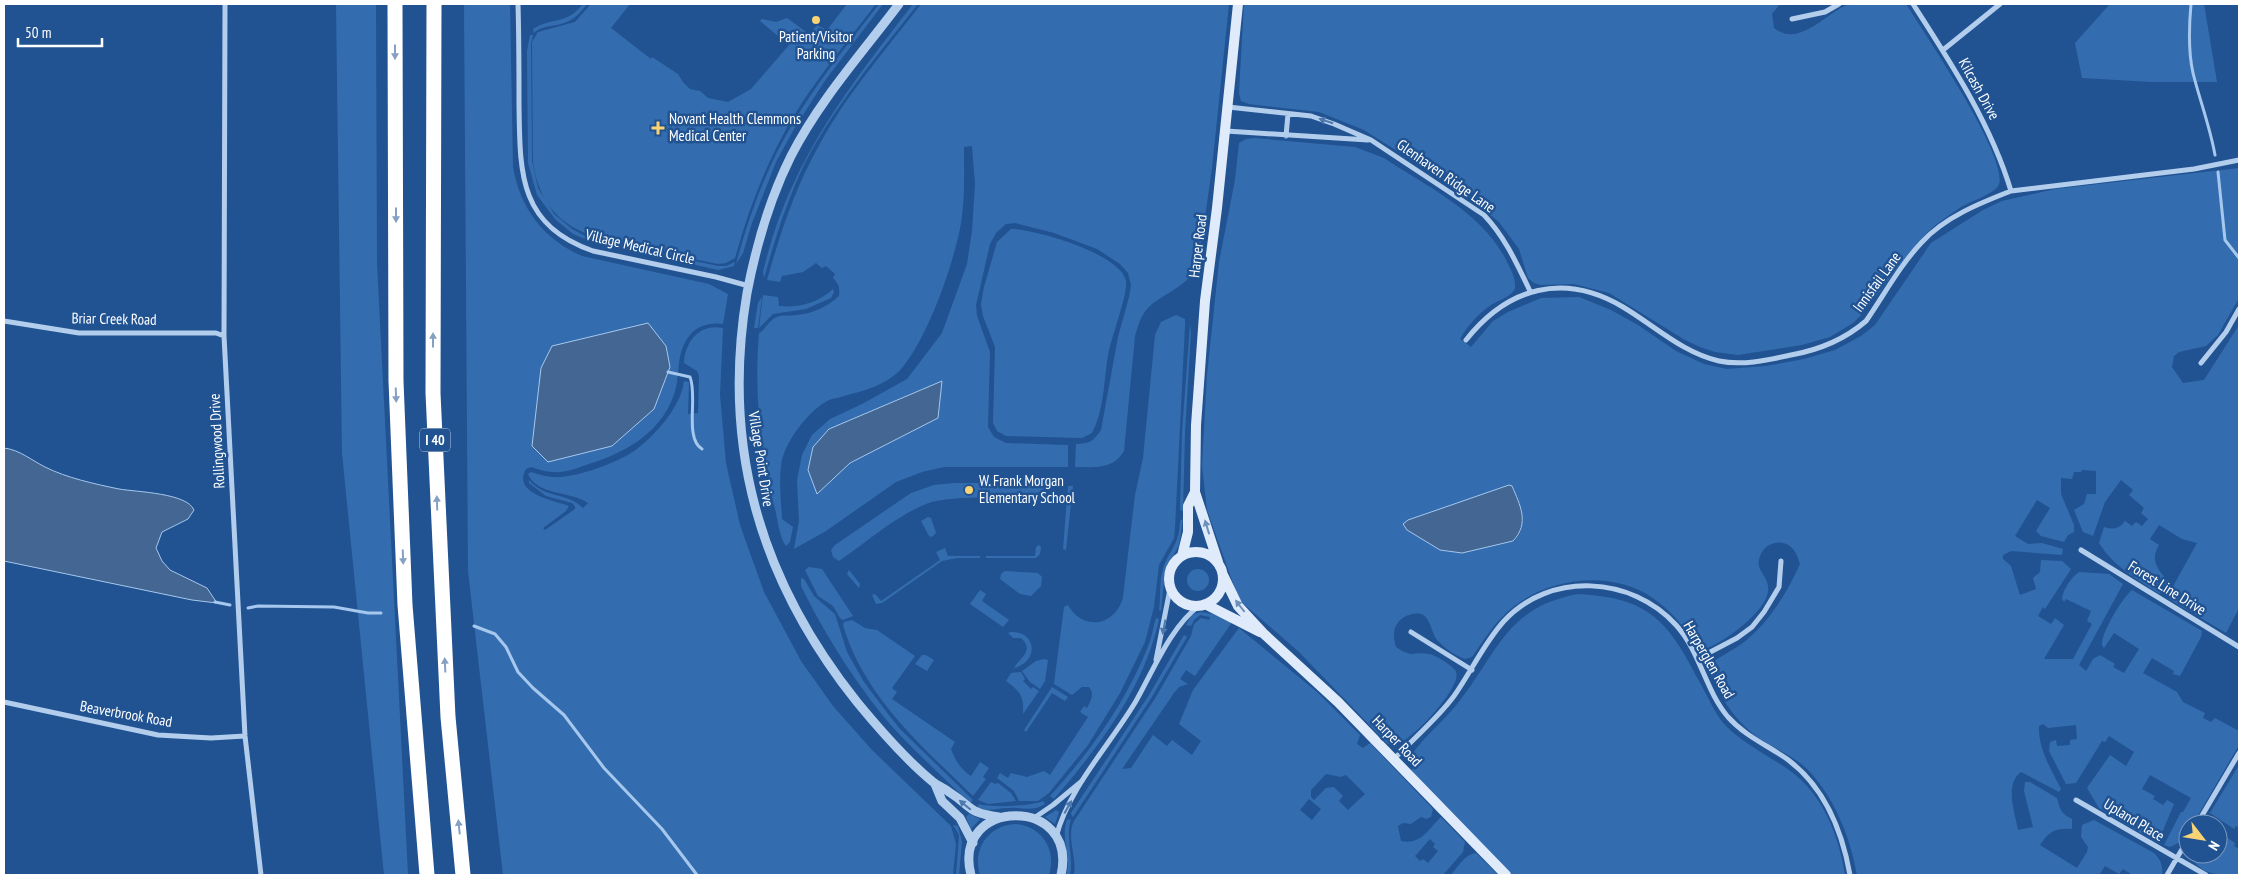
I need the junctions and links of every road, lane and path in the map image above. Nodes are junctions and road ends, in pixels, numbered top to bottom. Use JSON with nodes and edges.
{"nodes":[{"id":1,"x":225,"y":4,"type":"edge"},
{"id":2,"x":395,"y":4,"type":"edge"},
{"id":3,"x":434,"y":4,"type":"edge"},
{"id":4,"x":518,"y":4,"type":"edge"},
{"id":5,"x":899,"y":4,"type":"edge"},
{"id":6,"x":1238,"y":4,"type":"edge"},
{"id":7,"x":1839,"y":4,"type":"edge"},
{"id":8,"x":1913,"y":4,"type":"edge"},
{"id":9,"x":2000,"y":4,"type":"edge"},
{"id":10,"x":1792,"y":19,"type":"dead end"},
{"id":11,"x":1942,"y":50,"type":"junction"},
{"id":12,"x":1228,"y":107,"type":"junction"},
{"id":13,"x":1288,"y":114,"type":"junction"},
{"id":14,"x":1226,"y":131,"type":"junction"},
{"id":15,"x":1286,"y":136,"type":"junction"},
{"id":16,"x":1371,"y":140,"type":"junction"},
{"id":17,"x":2239,"y":160,"type":"edge"},
{"id":18,"x":2011,"y":191,"type":"junction"},
{"id":19,"x":749,"y":286,"type":"junction"},
{"id":20,"x":1530,"y":291,"type":"junction"},
{"id":21,"x":2239,"y":309,"type":"edge"},
{"id":22,"x":4,"y":321,"type":"edge"},
{"id":23,"x":224,"y":336,"type":"junction"},
{"id":24,"x":1466,"y":340,"type":"dead end"},
{"id":25,"x":2201,"y":363,"type":"dead end"},
{"id":26,"x":1195,"y":492,"type":"junction"},
{"id":27,"x":2081,"y":550,"type":"dead end"},
{"id":28,"x":1182,"y":556,"type":"junction"},
{"id":29,"x":1781,"y":561,"type":"dead end"},
{"id":30,"x":1218,"y":563,"type":"junction"},
{"id":31,"x":1223,"y":575,"type":"junction"},
{"id":32,"x":1170,"y":589,"type":"junction"},
{"id":33,"x":1202,"y":605,"type":"junction"},
{"id":34,"x":1411,"y":632,"type":"dead end"},
{"id":35,"x":1263,"y":633,"type":"junction"},
{"id":36,"x":2239,"y":647,"type":"edge"},
{"id":37,"x":1697,"y":659,"type":"junction"},
{"id":38,"x":1155,"y":665,"type":"junction"},
{"id":39,"x":1472,"y":670,"type":"junction"},
{"id":40,"x":4,"y":702,"type":"edge"},
{"id":41,"x":245,"y":736,"type":"junction"},
{"id":42,"x":2239,"y":752,"type":"edge"},
{"id":43,"x":1394,"y":759,"type":"junction"},
{"id":44,"x":1084,"y":779,"type":"junction"},
{"id":45,"x":935,"y":784,"type":"junction"},
{"id":46,"x":2076,"y":800,"type":"dead end"},
{"id":47,"x":2203,"y":814,"type":"edge"},
{"id":48,"x":999,"y":818,"type":"junction"},
{"id":49,"x":1034,"y":818,"type":"junction"},
{"id":50,"x":1056,"y":837,"type":"junction"},
{"id":51,"x":973,"y":843,"type":"junction"},
{"id":52,"x":2178,"y":856,"type":"edge"},
{"id":53,"x":2176,"y":859,"type":"junction"},
{"id":54,"x":260,"y":875,"type":"edge"},
{"id":55,"x":427,"y":875,"type":"edge"},
{"id":56,"x":464,"y":875,"type":"edge"},
{"id":57,"x":970,"y":875,"type":"edge"},
{"id":58,"x":1061,"y":875,"type":"edge"},
{"id":59,"x":1506,"y":875,"type":"edge"},
{"id":60,"x":1850,"y":875,"type":"edge"},
{"id":61,"x":2167,"y":875,"type":"edge"},
{"id":62,"x":2206,"y":875,"type":"edge"}],
"edges":[{"from":1,"to":23,"type":"street","name":"Rollingwood Drive"},
{"from":2,"to":55,"type":"highway","number":"I 40","one_way":true},
{"from":56,"to":3,"type":"highway","number":"I 40","one_way":true},
{"from":4,"to":19,"type":"street","name":"Village Medical Circle"},
{"from":5,"to":19,"type":"street","name":"Village Point Drive"},
{"from":6,"to":12,"type":"main road","name":"Harper Road"},
{"from":7,"to":10,"type":"street"},
{"from":8,"to":11,"type":"street","name":"Kilcash Drive"},
{"from":9,"to":11,"type":"street"},
{"from":11,"to":18,"type":"street","name":"Kilcash Drive"},
{"from":12,"to":13,"type":"street","name":"Glenhaven Ridge Lane"},
{"from":12,"to":14,"type":"main road","name":"Harper Road"},
{"from":13,"to":15,"type":"street"},
{"from":16,"to":13,"type":"street","name":"Glenhaven Ridge Lane","one_way":true},
{"from":14,"to":15,"type":"street"},
{"from":14,"to":26,"type":"main road","name":"Harper Road"},
{"from":15,"to":16,"type":"street"},
{"from":16,"to":20,"type":"street","name":"Glenhaven Ridge Lane"},
{"from":17,"to":18,"type":"street","name":"Innisfail Lane"},
{"from":18,"to":20,"type":"street","name":"Innisfail Lane"},
{"from":19,"to":45,"type":"street","name":"Village Point Drive"},
{"from":20,"to":24,"type":"street","name":"Innisfail Lane"},
{"from":21,"to":25,"type":"street"},
{"from":22,"to":23,"type":"street","name":"Briar Creek Road"},
{"from":23,"to":41,"type":"street","name":"Rollingwood Drive"},
{"from":26,"to":28,"type":"main road","name":"Harper Road"},
{"from":30,"to":26,"type":"main road","name":"Harper Road","one_way":true},
{"from":27,"to":36,"type":"street","name":"Forest Line Drive"},
{"from":28,"to":30,"type":"main road"},
{"from":28,"to":32,"type":"main road"},
{"from":29,"to":37,"type":"street"},
{"from":30,"to":31,"type":"main road"},
{"from":31,"to":33,"type":"main road"},
{"from":35,"to":31,"type":"main road","name":"Harper Road","one_way":true},
{"from":32,"to":33,"type":"main road"},
{"from":32,"to":38,"type":"street","one_way":true},
{"from":33,"to":35,"type":"main road","name":"Harper Road"},
{"from":33,"to":38,"type":"street"},
{"from":34,"to":39,"type":"street"},
{"from":35,"to":43,"type":"main road","name":"Harper Road"},
{"from":37,"to":39,"type":"street","name":"Harperglen Road"},
{"from":37,"to":60,"type":"street","name":"Harperglen Road"},
{"from":38,"to":44,"type":"street"},
{"from":39,"to":43,"type":"street","name":"Harperglen Road"},
{"from":40,"to":41,"type":"street","name":"Beaverbrook Road"},
{"from":41,"to":54,"type":"street","name":"Rollingwood Drive"},
{"from":42,"to":47,"type":"street"},
{"from":43,"to":59,"type":"main road","name":"Harper Road"},
{"from":44,"to":49,"type":"street"},
{"from":50,"to":44,"type":"street","one_way":true},
{"from":48,"to":45,"type":"street","name":"Village Point Drive","one_way":true},
{"from":45,"to":51,"type":"street","name":"Village Point Drive"},
{"from":46,"to":53,"type":"street","name":"Upland Place"},
{"from":48,"to":49,"type":"street"},
{"from":48,"to":51,"type":"street"},
{"from":49,"to":50,"type":"street"},
{"from":50,"to":58,"type":"street"},
{"from":51,"to":57,"type":"street"},
{"from":52,"to":53,"type":"street"},
{"from":53,"to":61,"type":"street"},
{"from":53,"to":62,"type":"street","name":"Upland Place"}]}
